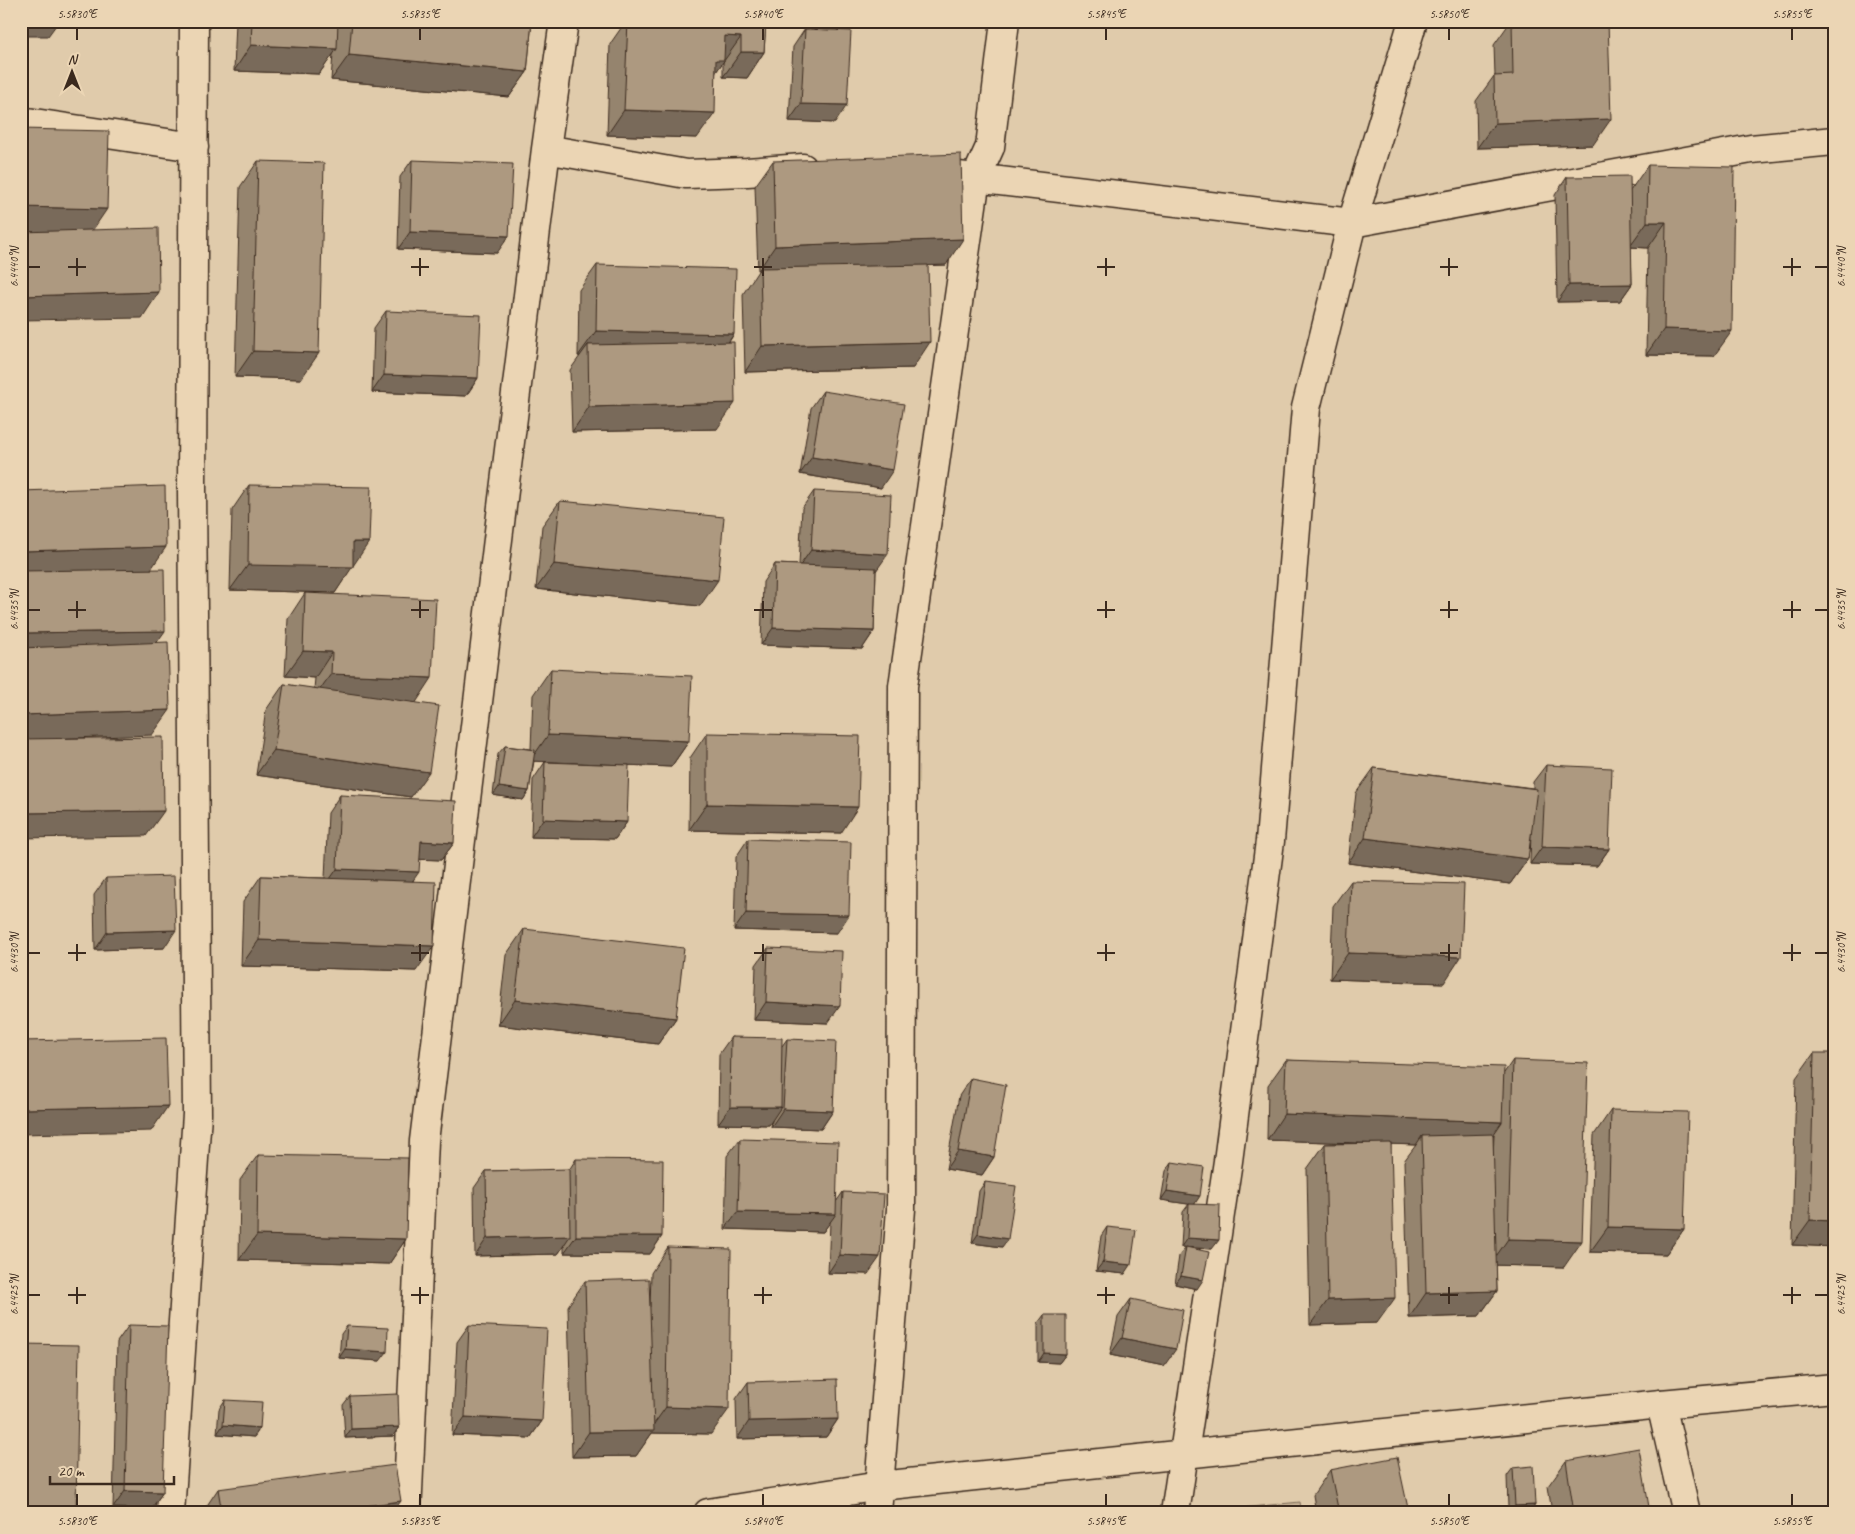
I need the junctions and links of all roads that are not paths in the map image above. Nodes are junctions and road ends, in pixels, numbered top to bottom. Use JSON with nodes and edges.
{"nodes":[{"id":1,"x":194,"y":21,"type":"edge"},
{"id":2,"x":564,"y":21,"type":"edge"},
{"id":3,"x":1005,"y":21,"type":"edge"},
{"id":4,"x":1413,"y":21,"type":"edge"},
{"id":5,"x":21,"y":121,"type":"edge"},
{"id":6,"x":1834,"y":142,"type":"edge"},
{"id":7,"x":194,"y":148,"type":"junction"},
{"id":8,"x":546,"y":149,"type":"junction"},
{"id":9,"x":826,"y":166,"type":"edge"},
{"id":10,"x":931,"y":173,"type":"edge"},
{"id":11,"x":976,"y":178,"type":"junction"},
{"id":12,"x":1352,"y":223,"type":"junction"},
{"id":13,"x":1834,"y":1388,"type":"edge"},
{"id":14,"x":1661,"y":1404,"type":"junction"},
{"id":15,"x":1184,"y":1453,"type":"junction"},
{"id":16,"x":880,"y":1486,"type":"junction"},
{"id":17,"x":170,"y":1513,"type":"edge"},
{"id":18,"x":407,"y":1513,"type":"edge"},
{"id":19,"x":708,"y":1513,"type":"edge"},
{"id":20,"x":877,"y":1513,"type":"edge"},
{"id":21,"x":1175,"y":1513,"type":"edge"},
{"id":22,"x":1686,"y":1513,"type":"edge"}],
"edges":[{"from":1,"to":7,"type":"street"},
{"from":2,"to":8,"type":"street"},
{"from":3,"to":11,"type":"street"},
{"from":4,"to":12,"type":"street"},
{"from":5,"to":7,"type":"street"},
{"from":6,"to":12,"type":"street"},
{"from":7,"to":17,"type":"street"},
{"from":8,"to":9,"type":"street"},
{"from":8,"to":18,"type":"street"},
{"from":10,"to":11,"type":"street"},
{"from":11,"to":12,"type":"street"},
{"from":11,"to":16,"type":"street"},
{"from":12,"to":15,"type":"street"},
{"from":13,"to":14,"type":"street"},
{"from":14,"to":15,"type":"street"},
{"from":14,"to":22,"type":"street"},
{"from":15,"to":16,"type":"street"},
{"from":15,"to":21,"type":"street"},
{"from":16,"to":19,"type":"street"},
{"from":16,"to":20,"type":"street"}]}
